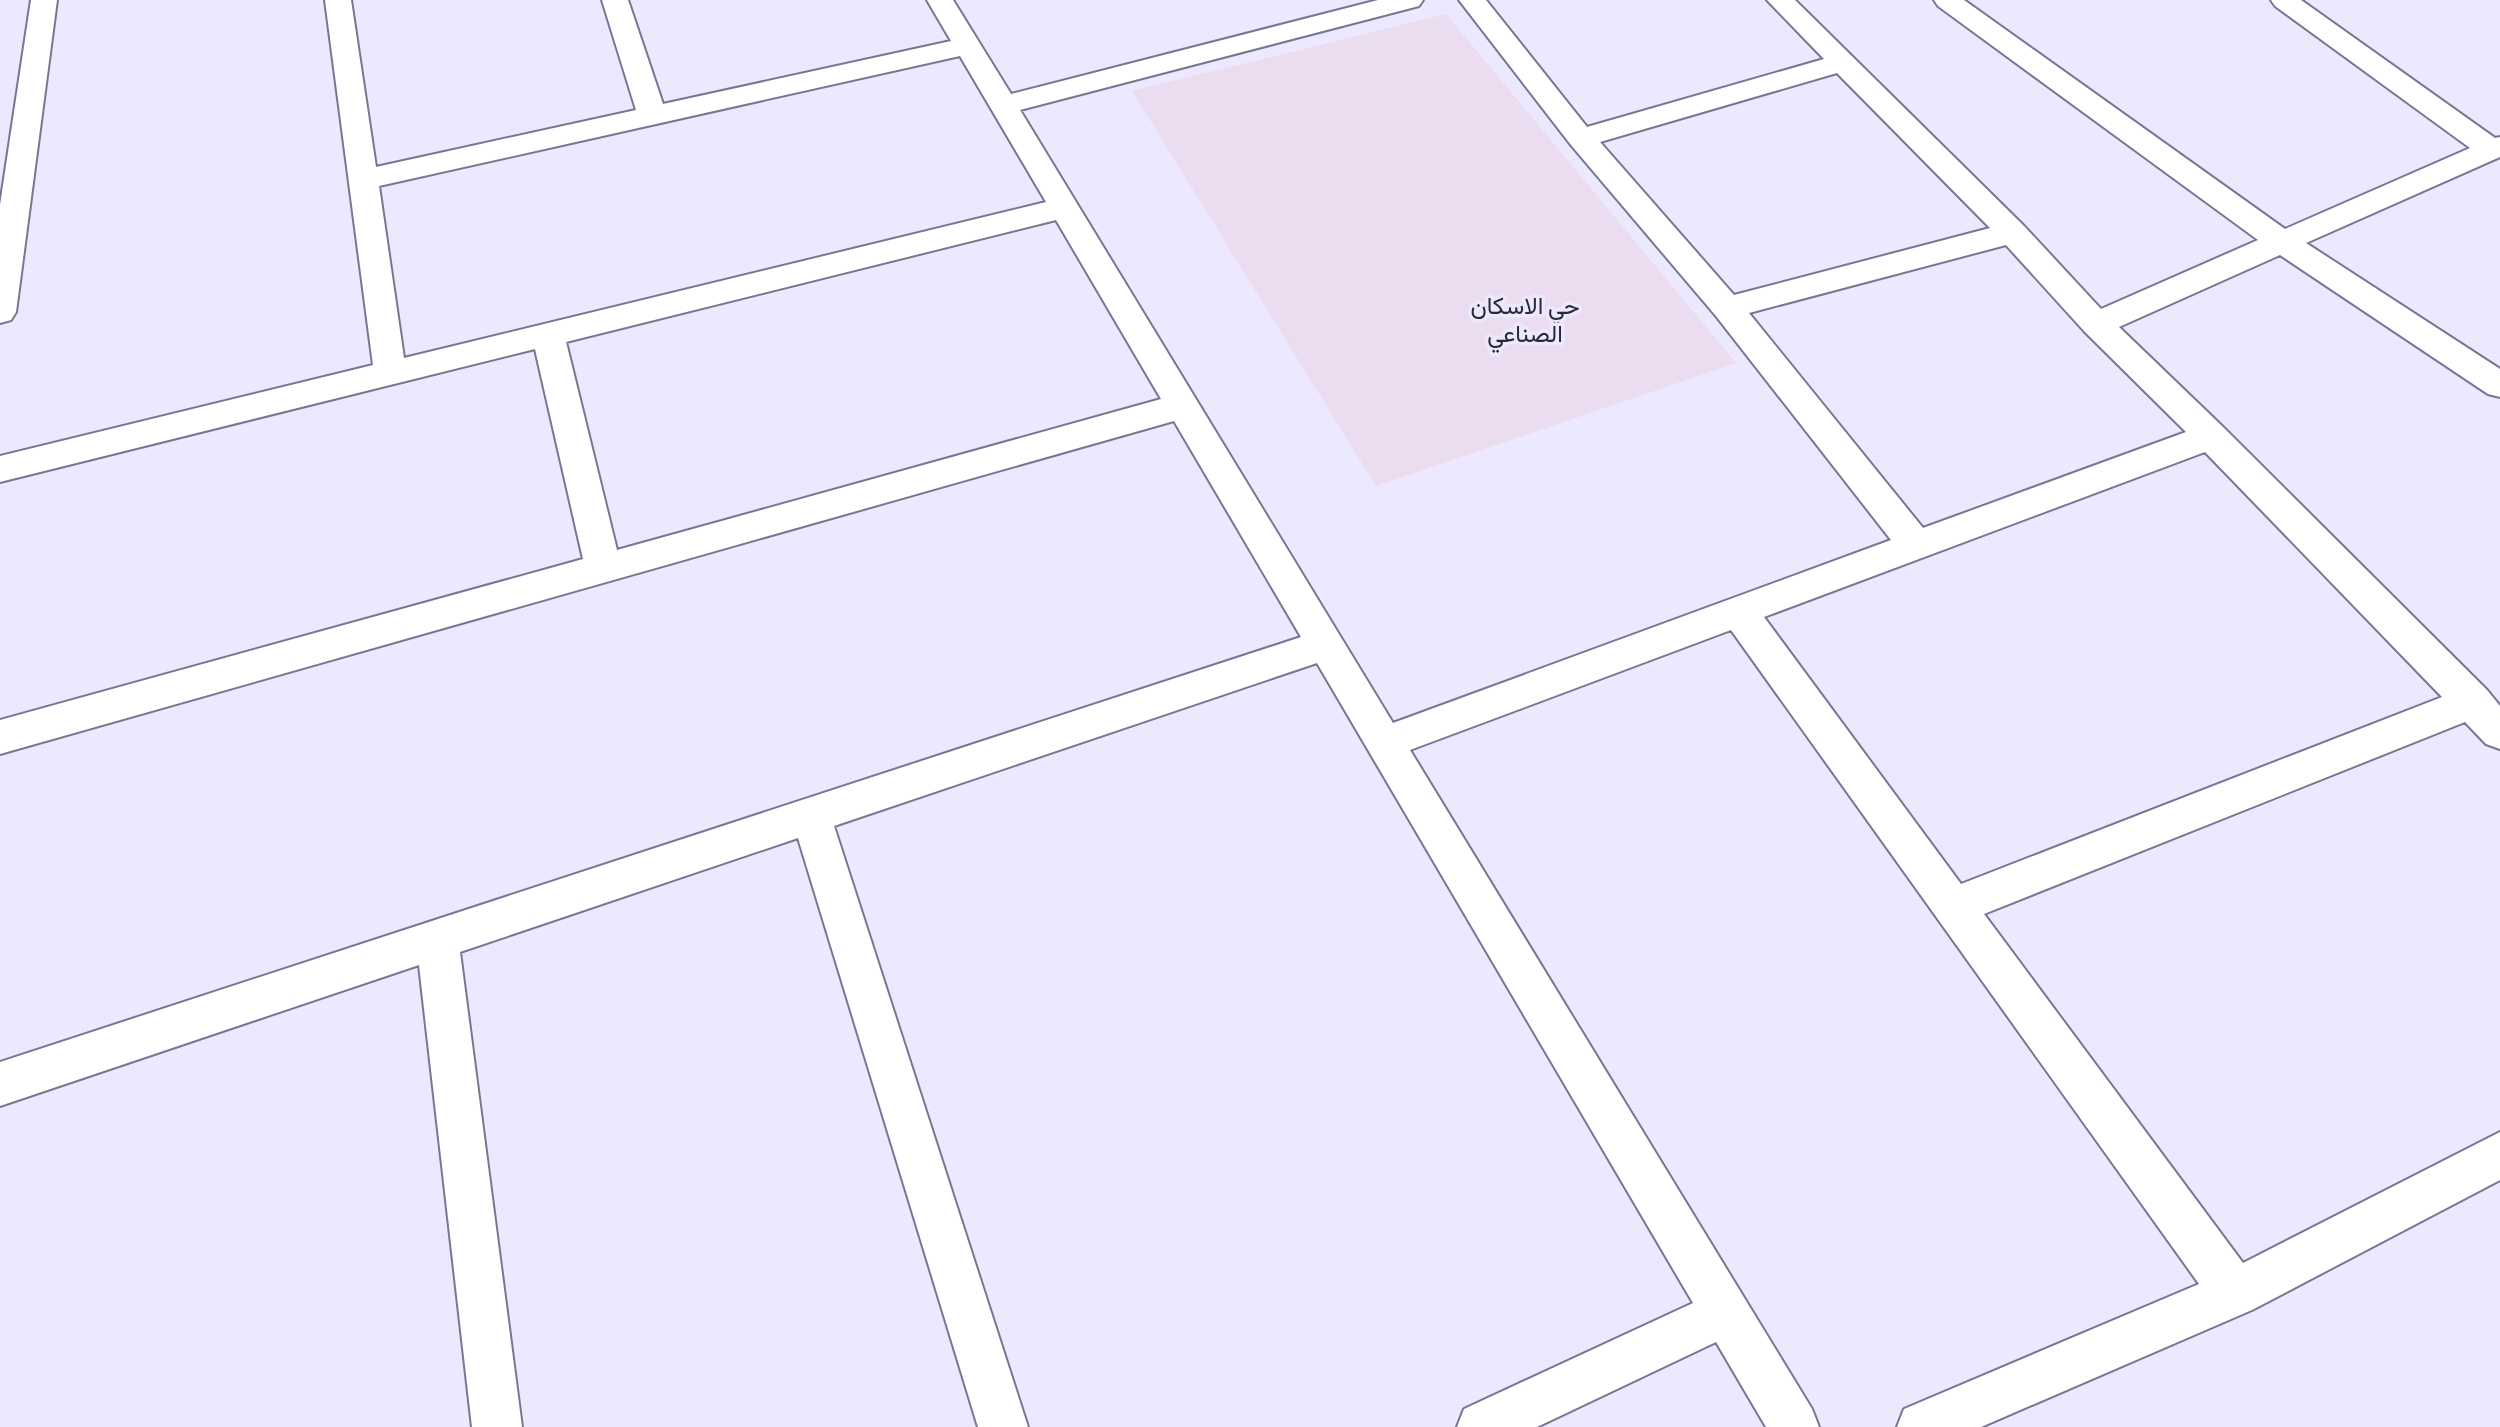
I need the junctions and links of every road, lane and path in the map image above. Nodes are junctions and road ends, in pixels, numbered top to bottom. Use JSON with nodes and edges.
{"nodes":[{"id":1,"x":44,"y":0,"type":"edge"},
{"id":2,"x":338,"y":0,"type":"edge"},
{"id":3,"x":615,"y":0,"type":"edge"},
{"id":4,"x":940,"y":0,"type":"edge"},
{"id":5,"x":1410,"y":0,"type":"edge"},
{"id":6,"x":1472,"y":0,"type":"edge"},
{"id":7,"x":1780,"y":0,"type":"edge"},
{"id":8,"x":1947,"y":0,"type":"edge"},
{"id":9,"x":2284,"y":0,"type":"edge"},
{"id":10,"x":1355,"y":6,"type":"edge"},
{"id":11,"x":967,"y":46,"type":"junction"},
{"id":12,"x":1842,"y":63,"type":"junction"},
{"id":13,"x":1003,"y":106,"type":"junction"},
{"id":14,"x":652,"y":116,"type":"junction"},
{"id":15,"x":1581,"y":138,"type":"junction"},
{"id":16,"x":2496,"y":148,"type":"edge"},
{"id":17,"x":363,"y":180,"type":"junction"},
{"id":18,"x":1064,"y":208,"type":"junction"},
{"id":19,"x":2013,"y":233,"type":"junction"},
{"id":20,"x":2282,"y":242,"type":"junction"},
{"id":21,"x":1727,"y":308,"type":"junction"},
{"id":22,"x":0,"y":312,"type":"edge"},
{"id":23,"x":2096,"y":324,"type":"junction"},
{"id":24,"x":548,"y":334,"type":"junction"},
{"id":25,"x":390,"y":373,"type":"junction"},
{"id":26,"x":2500,"y":385,"type":"edge"},
{"id":27,"x":1182,"y":406,"type":"junction"},
{"id":28,"x":2211,"y":436,"type":"junction"},
{"id":29,"x":0,"y":469,"type":"edge"},
{"id":30,"x":1916,"y":546,"type":"junction"},
{"id":31,"x":603,"y":568,"type":"junction"},
{"id":32,"x":1739,"y":612,"type":"junction"},
{"id":33,"x":1325,"y":645,"type":"junction"},
{"id":34,"x":2473,"y":702,"type":"junction"},
{"id":35,"x":2500,"y":732,"type":"edge"},
{"id":36,"x":0,"y":737,"type":"edge"},
{"id":37,"x":1384,"y":743,"type":"junction"},
{"id":38,"x":811,"y":816,"type":"junction"},
{"id":39,"x":1954,"y":906,"type":"junction"},
{"id":40,"x":437,"y":940,"type":"junction"},
{"id":41,"x":0,"y":1084,"type":"edge"},
{"id":42,"x":2500,"y":1155,"type":"edge"},
{"id":43,"x":2235,"y":1293,"type":"junction"},
{"id":44,"x":1725,"y":1313,"type":"junction"},
{"id":45,"x":497,"y":1427,"type":"edge"},
{"id":46,"x":1003,"y":1427,"type":"edge"},
{"id":47,"x":1482,"y":1427,"type":"edge"},
{"id":48,"x":1794,"y":1427,"type":"edge"},
{"id":49,"x":1922,"y":1427,"type":"edge"}],
"edges":[{"from":1,"to":22,"type":"street"},
{"from":2,"to":17,"type":"street"},
{"from":3,"to":14,"type":"street"},
{"from":4,"to":11,"type":"street"},
{"from":5,"to":10,"type":"street"},
{"from":6,"to":15,"type":"street"},
{"from":7,"to":12,"type":"street"},
{"from":8,"to":20,"type":"street"},
{"from":9,"to":16,"type":"street"},
{"from":10,"to":13,"type":"street"},
{"from":11,"to":13,"type":"street"},
{"from":11,"to":14,"type":"street"},
{"from":12,"to":15,"type":"street"},
{"from":12,"to":19,"type":"street"},
{"from":13,"to":18,"type":"street"},
{"from":14,"to":17,"type":"street"},
{"from":15,"to":21,"type":"street"},
{"from":16,"to":20,"type":"street"},
{"from":17,"to":25,"type":"street"},
{"from":18,"to":24,"type":"street"},
{"from":18,"to":27,"type":"street"},
{"from":19,"to":21,"type":"street"},
{"from":19,"to":23,"type":"street"},
{"from":20,"to":23,"type":"street"},
{"from":20,"to":26,"type":"street"},
{"from":21,"to":30,"type":"street"},
{"from":23,"to":28,"type":"street"},
{"from":24,"to":25,"type":"street"},
{"from":24,"to":31,"type":"street"},
{"from":25,"to":29,"type":"street"},
{"from":27,"to":31,"type":"street"},
{"from":27,"to":33,"type":"street"},
{"from":28,"to":30,"type":"street"},
{"from":28,"to":34,"type":"street"},
{"from":30,"to":32,"type":"street"},
{"from":31,"to":36,"type":"street"},
{"from":32,"to":37,"type":"street"},
{"from":32,"to":39,"type":"street"},
{"from":33,"to":37,"type":"street"},
{"from":33,"to":38,"type":"street"},
{"from":34,"to":35,"type":"street"},
{"from":34,"to":39,"type":"street"},
{"from":37,"to":44,"type":"street"},
{"from":38,"to":40,"type":"street"},
{"from":38,"to":46,"type":"street"},
{"from":39,"to":43,"type":"street"},
{"from":40,"to":41,"type":"street"},
{"from":40,"to":45,"type":"street"},
{"from":42,"to":43,"type":"street"},
{"from":43,"to":49,"type":"street"},
{"from":44,"to":47,"type":"street"},
{"from":44,"to":48,"type":"street"}]}
